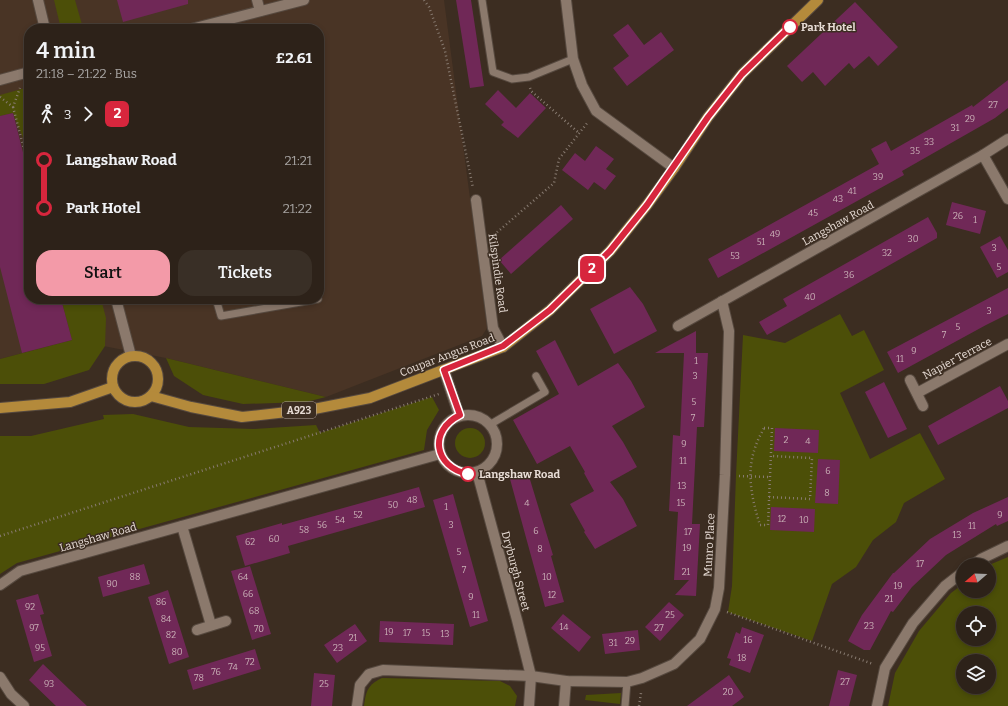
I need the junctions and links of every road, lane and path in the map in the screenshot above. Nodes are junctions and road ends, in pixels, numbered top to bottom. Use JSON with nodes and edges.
{"nodes":[{"id":1,"x":38,"y":0,"type":"edge"},
{"id":2,"x":257,"y":0,"type":"edge"},
{"id":3,"x":304,"y":0,"type":"edge"},
{"id":4,"x":424,"y":0,"type":"edge"},
{"id":5,"x":482,"y":0,"type":"edge"},
{"id":6,"x":566,"y":0,"type":"edge"},
{"id":7,"x":818,"y":0,"type":"edge"},
{"id":8,"x":260,"y":11,"type":"junction"},
{"id":9,"x":44,"y":24,"type":"edge"},
{"id":10,"x":210,"y":24,"type":"edge"},
{"id":11,"x":573,"y":60,"type":"junction"},
{"id":12,"x":24,"y":74,"type":"edge"},
{"id":13,"x":17,"y":76,"type":"junction"},
{"id":14,"x":529,"y":77,"type":"junction"},
{"id":15,"x":0,"y":80,"type":"edge"},
{"id":16,"x":0,"y":97,"type":"edge"},
{"id":17,"x":13,"y":107,"type":"junction"},
{"id":18,"x":596,"y":111,"type":"junction"},
{"id":19,"x":579,"y":133,"type":"junction"},
{"id":20,"x":1008,"y":139,"type":"edge"},
{"id":21,"x":24,"y":144,"type":"edge"},
{"id":22,"x":983,"y":155,"type":"junction"},
{"id":23,"x":674,"y":168,"type":"junction"},
{"id":24,"x":476,"y":200,"type":"joint"},
{"id":25,"x":1008,"y":200,"type":"edge"},
{"id":26,"x":482,"y":246,"type":"junction"},
{"id":27,"x":722,"y":302,"type":"junction"},
{"id":28,"x":117,"y":304,"type":"edge"},
{"id":29,"x":217,"y":304,"type":"edge"},
{"id":30,"x":289,"y":304,"type":"edge"},
{"id":31,"x":678,"y":326,"type":"dead end"},
{"id":32,"x":1008,"y":344,"type":"edge"},
{"id":33,"x":503,"y":346,"type":"junction"},
{"id":34,"x":131,"y":356,"type":"junction"},
{"id":35,"x":444,"y":370,"type":"junction"},
{"id":36,"x":536,"y":376,"type":"dead end"},
{"id":37,"x":910,"y":380,"type":"dead end"},
{"id":38,"x":113,"y":387,"type":"junction"},
{"id":39,"x":452,"y":390,"type":"junction"},
{"id":40,"x":917,"y":393,"type":"junction"},
{"id":41,"x":151,"y":396,"type":"junction"},
{"id":42,"x":923,"y":406,"type":"dead end"},
{"id":43,"x":0,"y":408,"type":"edge"},
{"id":44,"x":460,"y":415,"type":"junction"},
{"id":45,"x":491,"y":424,"type":"junction"},
{"id":46,"x":440,"y":454,"type":"junction"},
{"id":47,"x":771,"y":456,"type":"junction"},
{"id":48,"x":477,"y":472,"type":"junction"},
{"id":49,"x":725,"y":475,"type":"junction"},
{"id":50,"x":750,"y":476,"type":"junction"},
{"id":51,"x":770,"y":477,"type":"junction"},
{"id":52,"x":769,"y":497,"type":"junction"},
{"id":53,"x":182,"y":526,"type":"junction"},
{"id":54,"x":0,"y":536,"type":"edge"},
{"id":55,"x":1008,"y":546,"type":"edge"},
{"id":56,"x":983,"y":558,"type":"edge"},
{"id":57,"x":956,"y":577,"type":"edge"},
{"id":58,"x":0,"y":585,"type":"edge"},
{"id":59,"x":715,"y":609,"type":"junction"},
{"id":60,"x":226,"y":621,"type":"dead end"},
{"id":61,"x":211,"y":625,"type":"junction"},
{"id":62,"x":197,"y":630,"type":"dead end"},
{"id":63,"x":885,"y":668,"type":"junction"},
{"id":64,"x":531,"y":676,"type":"junction"},
{"id":65,"x":0,"y":677,"type":"edge"},
{"id":66,"x":566,"y":681,"type":"junction"},
{"id":67,"x":627,"y":682,"type":"junction"},
{"id":68,"x":24,"y":706,"type":"edge"},
{"id":69,"x":357,"y":706,"type":"edge"},
{"id":70,"x":529,"y":706,"type":"edge"},
{"id":71,"x":564,"y":706,"type":"edge"},
{"id":72,"x":625,"y":706,"type":"edge"},
{"id":73,"x":877,"y":706,"type":"edge"}],
"edges":[{"from":1,"to":9,"type":"street"},
{"from":2,"to":8,"type":"street"},
{"from":3,"to":8,"type":"street"},
{"from":4,"to":24,"type":"path"},
{"from":5,"to":14,"type":"lane"},
{"from":6,"to":11,"type":"street"},
{"from":7,"to":23,"type":"main road","name":"Coupar Angus Road","number":"A923"},
{"from":8,"to":10,"type":"street"},
{"from":11,"to":14,"type":"lane"},
{"from":11,"to":18,"type":"street"},
{"from":12,"to":13,"type":"street"},
{"from":13,"to":15,"type":"street"},
{"from":13,"to":17,"type":"path"},
{"from":14,"to":19,"type":"path"},
{"from":16,"to":17,"type":"path"},
{"from":17,"to":21,"type":"path"},
{"from":18,"to":19,"type":"path"},
{"from":18,"to":23,"type":"street"},
{"from":19,"to":26,"type":"path"},
{"from":20,"to":22,"type":"street","name":"Langshaw Road"},
{"from":22,"to":25,"type":"street"},
{"from":22,"to":27,"type":"street","name":"Langshaw Road"},
{"from":23,"to":33,"type":"main road","name":"Coupar Angus Road","number":"A923"},
{"from":24,"to":26,"type":"street","name":"Kilspindie Road"},
{"from":26,"to":33,"type":"street","name":"Kilspindie Road"},
{"from":27,"to":31,"type":"street","name":"Langshaw Road"},
{"from":27,"to":49,"type":"street","name":"Munro Place"},
{"from":28,"to":34,"type":"street"},
{"from":29,"to":30,"type":"lane"},
{"from":32,"to":40,"type":"street","name":"Napier Terrace"},
{"from":33,"to":35,"type":"main road","name":"Coupar Angus Road","number":"A923"},
{"from":34,"to":38,"type":"main road"},
{"from":34,"to":41,"type":"main road"},
{"from":35,"to":39,"type":"street"},
{"from":35,"to":41,"type":"main road","name":"Coupar Angus Road","number":"A923"},
{"from":36,"to":45,"type":"lane"},
{"from":37,"to":40,"type":"street","name":"Napier Terrace"},
{"from":38,"to":41,"type":"main road"},
{"from":38,"to":43,"type":"main road"},
{"from":39,"to":44,"type":"street"},
{"from":39,"to":54,"type":"path"},
{"from":40,"to":42,"type":"street","name":"Napier Terrace"},
{"from":44,"to":45,"type":"street"},
{"from":44,"to":46,"type":"street"},
{"from":45,"to":48,"type":"street"},
{"from":46,"to":48,"type":"street"},
{"from":46,"to":53,"type":"street","name":"Langshaw Road"},
{"from":47,"to":50,"type":"path"},
{"from":47,"to":51,"type":"path"},
{"from":47,"to":52,"type":"path"},
{"from":48,"to":64,"type":"street","name":"Dryburgh Street"},
{"from":49,"to":50,"type":"path"},
{"from":49,"to":59,"type":"street","name":"Munro Place"},
{"from":50,"to":51,"type":"path"},
{"from":50,"to":52,"type":"path"},
{"from":51,"to":52,"type":"path"},
{"from":53,"to":58,"type":"street","name":"Langshaw Road"},
{"from":53,"to":61,"type":"street"},
{"from":55,"to":56,"type":"street"},
{"from":57,"to":63,"type":"street"},
{"from":59,"to":63,"type":"path"},
{"from":59,"to":67,"type":"street","name":"Munro Place"},
{"from":60,"to":61,"type":"street"},
{"from":61,"to":62,"type":"street"},
{"from":63,"to":73,"type":"street"},
{"from":64,"to":66,"type":"street","name":"Munro Place"},
{"from":64,"to":69,"type":"street"},
{"from":64,"to":70,"type":"street","name":"Dryburgh Street"},
{"from":65,"to":68,"type":"street"},
{"from":66,"to":67,"type":"street","name":"Munro Place"},
{"from":66,"to":71,"type":"street"},
{"from":67,"to":72,"type":"lane"}]}
